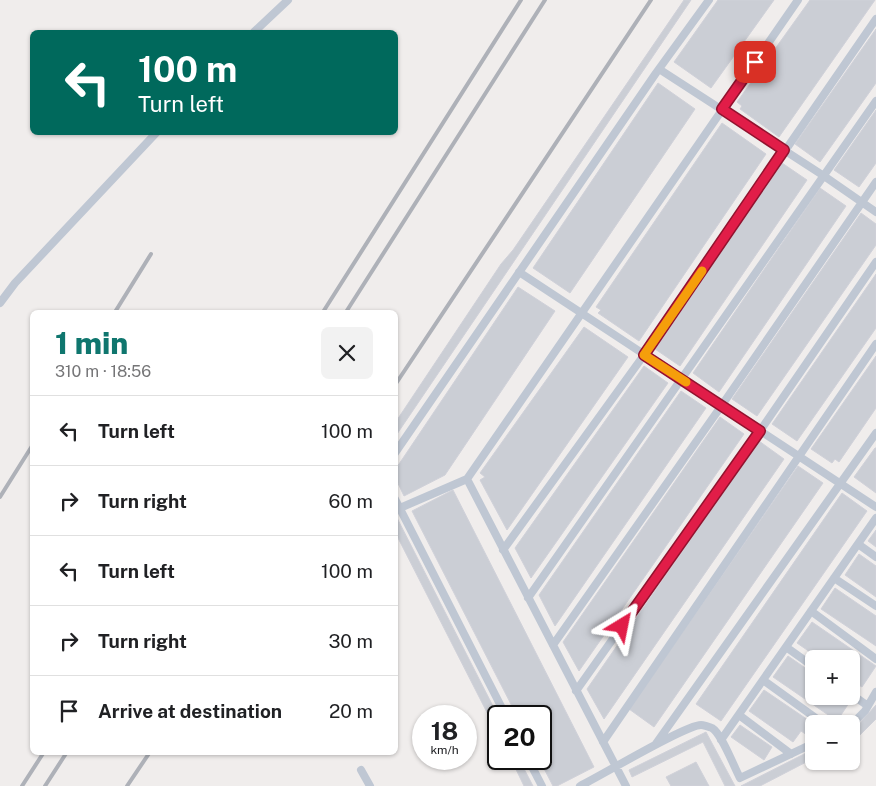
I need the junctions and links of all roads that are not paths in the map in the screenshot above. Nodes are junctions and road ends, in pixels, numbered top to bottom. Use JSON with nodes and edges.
{"nodes":[{"id":1,"x":288,"y":0,"type":"edge"},
{"id":2,"x":709,"y":0,"type":"edge"},
{"id":3,"x":798,"y":0,"type":"edge"},
{"id":4,"x":876,"y":19,"type":"edge"},
{"id":5,"x":256,"y":30,"type":"edge"},
{"id":6,"x":659,"y":69,"type":"junction"},
{"id":7,"x":876,"y":101,"type":"edge"},
{"id":8,"x":722,"y":109,"type":"junction"},
{"id":9,"x":154,"y":135,"type":"edge"},
{"id":10,"x":784,"y":150,"type":"junction"},
{"id":11,"x":824,"y":176,"type":"junction"},
{"id":12,"x":876,"y":182,"type":"edge"},
{"id":13,"x":862,"y":202,"type":"junction"},
{"id":14,"x":876,"y":212,"type":"edge"},
{"id":15,"x":876,"y":262,"type":"edge"},
{"id":16,"x":519,"y":272,"type":"junction"},
{"id":17,"x":0,"y":303,"type":"edge"},
{"id":18,"x":581,"y":313,"type":"junction"},
{"id":19,"x":876,"y":344,"type":"edge"},
{"id":20,"x":644,"y":355,"type":"junction"},
{"id":21,"x":682,"y":379,"type":"junction"},
{"id":22,"x":722,"y":406,"type":"junction"},
{"id":23,"x":760,"y":431,"type":"junction"},
{"id":24,"x":875,"y":437,"type":"edge"},
{"id":25,"x":398,"y":449,"type":"edge"},
{"id":26,"x":799,"y":456,"type":"junction"},
{"id":27,"x":467,"y":479,"type":"junction"},
{"id":28,"x":840,"y":484,"type":"junction"},
{"id":29,"x":398,"y":504,"type":"edge"},
{"id":30,"x":876,"y":507,"type":"edge"},
{"id":31,"x":400,"y":508,"type":"junction"},
{"id":32,"x":876,"y":518,"type":"edge"},
{"id":33,"x":858,"y":544,"type":"junction"},
{"id":34,"x":503,"y":550,"type":"junction"},
{"id":35,"x":876,"y":557,"type":"edge"},
{"id":36,"x":834,"y":578,"type":"junction"},
{"id":37,"x":528,"y":598,"type":"junction"},
{"id":38,"x":876,"y":606,"type":"edge"},
{"id":39,"x":811,"y":612,"type":"junction"},
{"id":40,"x":552,"y":645,"type":"junction"},
{"id":41,"x":786,"y":647,"type":"junction"},
{"id":42,"x":876,"y":659,"type":"edge"},
{"id":43,"x":805,"y":661,"type":"edge"},
{"id":44,"x":763,"y":680,"type":"junction"},
{"id":45,"x":576,"y":691,"type":"junction"},
{"id":46,"x":876,"y":692,"type":"edge"},
{"id":47,"x":860,"y":700,"type":"edge"},
{"id":48,"x":500,"y":705,"type":"edge"},
{"id":49,"x":868,"y":706,"type":"junction"},
{"id":50,"x":739,"y":714,"type":"junction"},
{"id":51,"x":812,"y":715,"type":"edge"},
{"id":52,"x":860,"y":715,"type":"edge"},
{"id":53,"x":721,"y":740,"type":"junction"},
{"id":54,"x":603,"y":742,"type":"junction"},
{"id":55,"x":655,"y":745,"type":"junction"},
{"id":56,"x":805,"y":747,"type":"edge"},
{"id":57,"x":791,"y":754,"type":"junction"},
{"id":58,"x":616,"y":767,"type":"junction"},
{"id":59,"x":361,"y":770,"type":"dead end"},
{"id":60,"x":534,"y":770,"type":"edge"},
{"id":61,"x":370,"y":786,"type":"edge"},
{"id":62,"x":542,"y":786,"type":"edge"},
{"id":63,"x":580,"y":786,"type":"edge"},
{"id":64,"x":626,"y":786,"type":"edge"}],
"edges":[{"from":1,"to":5,"type":"lane"},
{"from":2,"to":6,"type":"lane"},
{"from":3,"to":8,"type":"lane"},
{"from":4,"to":10,"type":"lane"},
{"from":6,"to":8,"type":"lane"},
{"from":6,"to":16,"type":"lane"},
{"from":7,"to":11,"type":"lane"},
{"from":8,"to":10,"type":"lane"},
{"from":8,"to":18,"type":"lane"},
{"from":9,"to":17,"type":"lane"},
{"from":10,"to":11,"type":"lane"},
{"from":10,"to":20,"type":"lane"},
{"from":11,"to":13,"type":"lane"},
{"from":11,"to":21,"type":"lane"},
{"from":12,"to":13,"type":"lane"},
{"from":13,"to":14,"type":"lane"},
{"from":13,"to":22,"type":"lane"},
{"from":15,"to":23,"type":"lane"},
{"from":16,"to":18,"type":"lane"},
{"from":16,"to":25,"type":"lane"},
{"from":18,"to":20,"type":"lane"},
{"from":18,"to":27,"type":"lane"},
{"from":19,"to":26,"type":"lane"},
{"from":20,"to":21,"type":"lane"},
{"from":20,"to":34,"type":"lane"},
{"from":21,"to":22,"type":"lane"},
{"from":21,"to":37,"type":"lane"},
{"from":22,"to":23,"type":"lane"},
{"from":22,"to":40,"type":"lane"},
{"from":23,"to":26,"type":"lane"},
{"from":23,"to":45,"type":"lane"},
{"from":24,"to":28,"type":"lane"},
{"from":26,"to":28,"type":"lane"},
{"from":26,"to":54,"type":"lane"},
{"from":27,"to":31,"type":"lane"},
{"from":27,"to":34,"type":"lane"},
{"from":28,"to":30,"type":"lane"},
{"from":28,"to":55,"type":"lane"},
{"from":29,"to":31,"type":"lane"},
{"from":31,"to":48,"type":"lane"},
{"from":32,"to":33,"type":"lane"},
{"from":33,"to":35,"type":"lane"},
{"from":33,"to":36,"type":"lane"},
{"from":34,"to":37,"type":"lane"},
{"from":36,"to":38,"type":"lane"},
{"from":36,"to":39,"type":"lane"},
{"from":37,"to":40,"type":"lane"},
{"from":39,"to":41,"type":"lane"},
{"from":39,"to":42,"type":"lane"},
{"from":40,"to":45,"type":"lane"},
{"from":41,"to":43,"type":"lane"},
{"from":41,"to":44,"type":"lane"},
{"from":44,"to":50,"type":"lane"},
{"from":44,"to":51,"type":"lane"},
{"from":45,"to":54,"type":"lane"},
{"from":46,"to":49,"type":"lane"},
{"from":47,"to":49,"type":"lane"},
{"from":49,"to":52,"type":"lane"},
{"from":50,"to":53,"type":"lane"},
{"from":50,"to":57,"type":"lane"},
{"from":53,"to":55,"type":"lane"},
{"from":53,"to":57,"type":"lane"},
{"from":54,"to":58,"type":"lane"},
{"from":55,"to":58,"type":"lane"},
{"from":56,"to":57,"type":"lane"},
{"from":58,"to":63,"type":"lane"},
{"from":58,"to":64,"type":"lane"},
{"from":59,"to":61,"type":"lane"},
{"from":60,"to":62,"type":"lane"}]}
